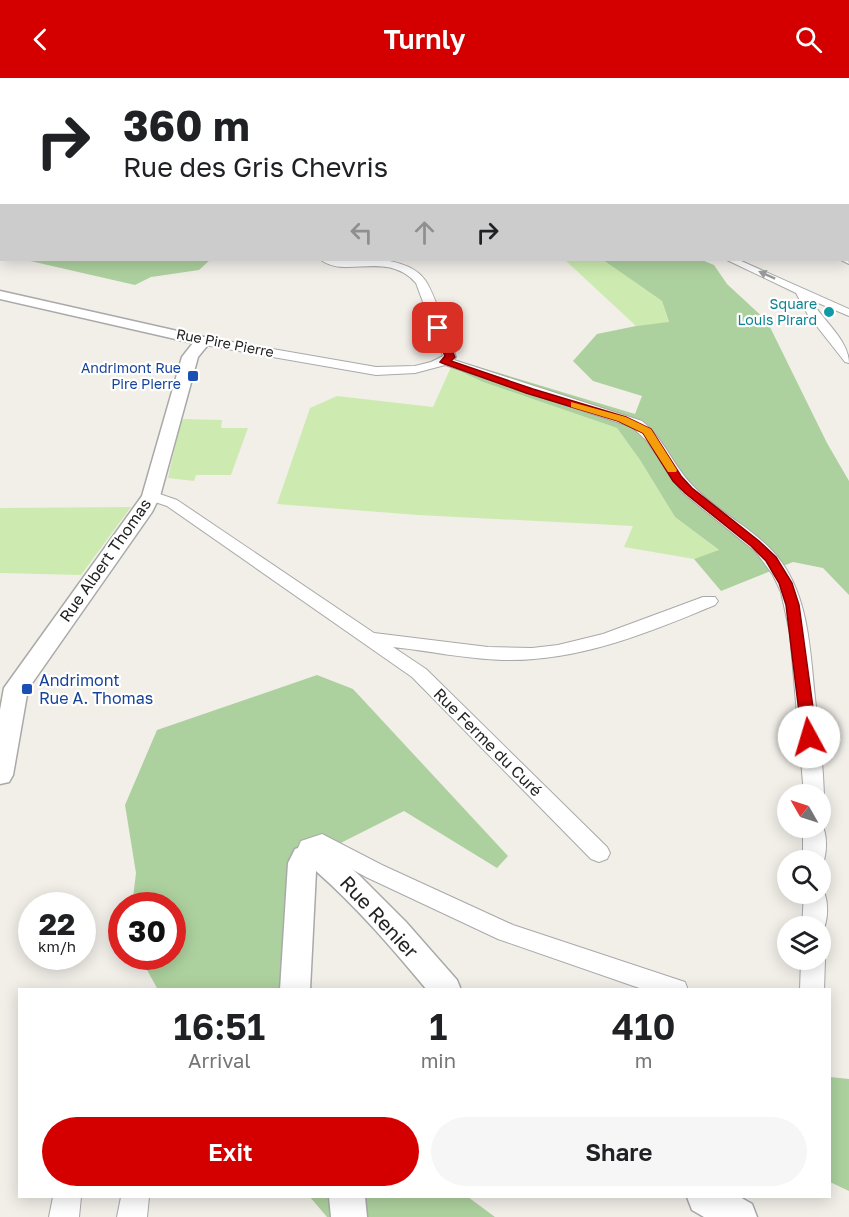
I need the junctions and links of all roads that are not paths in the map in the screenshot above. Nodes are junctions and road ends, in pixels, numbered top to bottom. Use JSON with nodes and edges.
{"nodes":[{"id":1,"x":342,"y":261,"type":"edge"},
{"id":2,"x":734,"y":261,"type":"edge"},
{"id":3,"x":801,"y":292,"type":"junction"},
{"id":4,"x":0,"y":295,"type":"edge"},
{"id":5,"x":846,"y":310,"type":"edge"},
{"id":6,"x":204,"y":341,"type":"junction"},
{"id":7,"x":448,"y":359,"type":"junction"},
{"id":8,"x":849,"y":359,"type":"edge"},
{"id":9,"x":151,"y":496,"type":"junction"},
{"id":10,"x":709,"y":601,"type":"dead end"},
{"id":11,"x":370,"y":639,"type":"junction"},
{"id":12,"x":0,"y":775,"type":"edge"},
{"id":13,"x":813,"y":784,"type":"edge"},
{"id":14,"x":599,"y":853,"type":"dead end"},
{"id":15,"x":305,"y":857,"type":"junction"},
{"id":16,"x":813,"y":970,"type":"edge"},
{"id":17,"x":295,"y":988,"type":"edge"},
{"id":18,"x":444,"y":988,"type":"edge"},
{"id":19,"x":670,"y":988,"type":"edge"},
{"id":20,"x":812,"y":988,"type":"edge"},
{"id":21,"x":68,"y":1198,"type":"edge"},
{"id":22,"x":135,"y":1198,"type":"edge"},
{"id":23,"x":347,"y":1198,"type":"edge"},
{"id":24,"x":707,"y":1198,"type":"edge"},
{"id":25,"x":64,"y":1217,"type":"edge"},
{"id":26,"x":132,"y":1217,"type":"edge"},
{"id":27,"x":349,"y":1217,"type":"edge"},
{"id":28,"x":739,"y":1217,"type":"edge"}],
"edges":[{"from":1,"to":7,"type":"street"},
{"from":3,"to":2,"type":"street","one_way":true},
{"from":3,"to":5,"type":"street"},
{"from":3,"to":8,"type":"street"},
{"from":4,"to":6,"type":"street","name":"Rue Pire Pierre"},
{"from":6,"to":7,"type":"street","name":"Rue Pire Pierre"},
{"from":6,"to":9,"type":"street","name":"Rue Albert Thomas"},
{"from":7,"to":13,"type":"street"},
{"from":9,"to":11,"type":"street","name":"Rue Ferme du Curé"},
{"from":9,"to":12,"type":"street","name":"Rue Albert Thomas"},
{"from":10,"to":11,"type":"street"},
{"from":11,"to":14,"type":"street","name":"Rue Ferme du Curé"},
{"from":15,"to":17,"type":"street"},
{"from":15,"to":18,"type":"street","name":"Rue Renier"},
{"from":15,"to":19,"type":"street"},
{"from":16,"to":20,"type":"street"},
{"from":21,"to":25,"type":"street"},
{"from":22,"to":26,"type":"street"},
{"from":23,"to":27,"type":"street"},
{"from":24,"to":28,"type":"street"}]}
